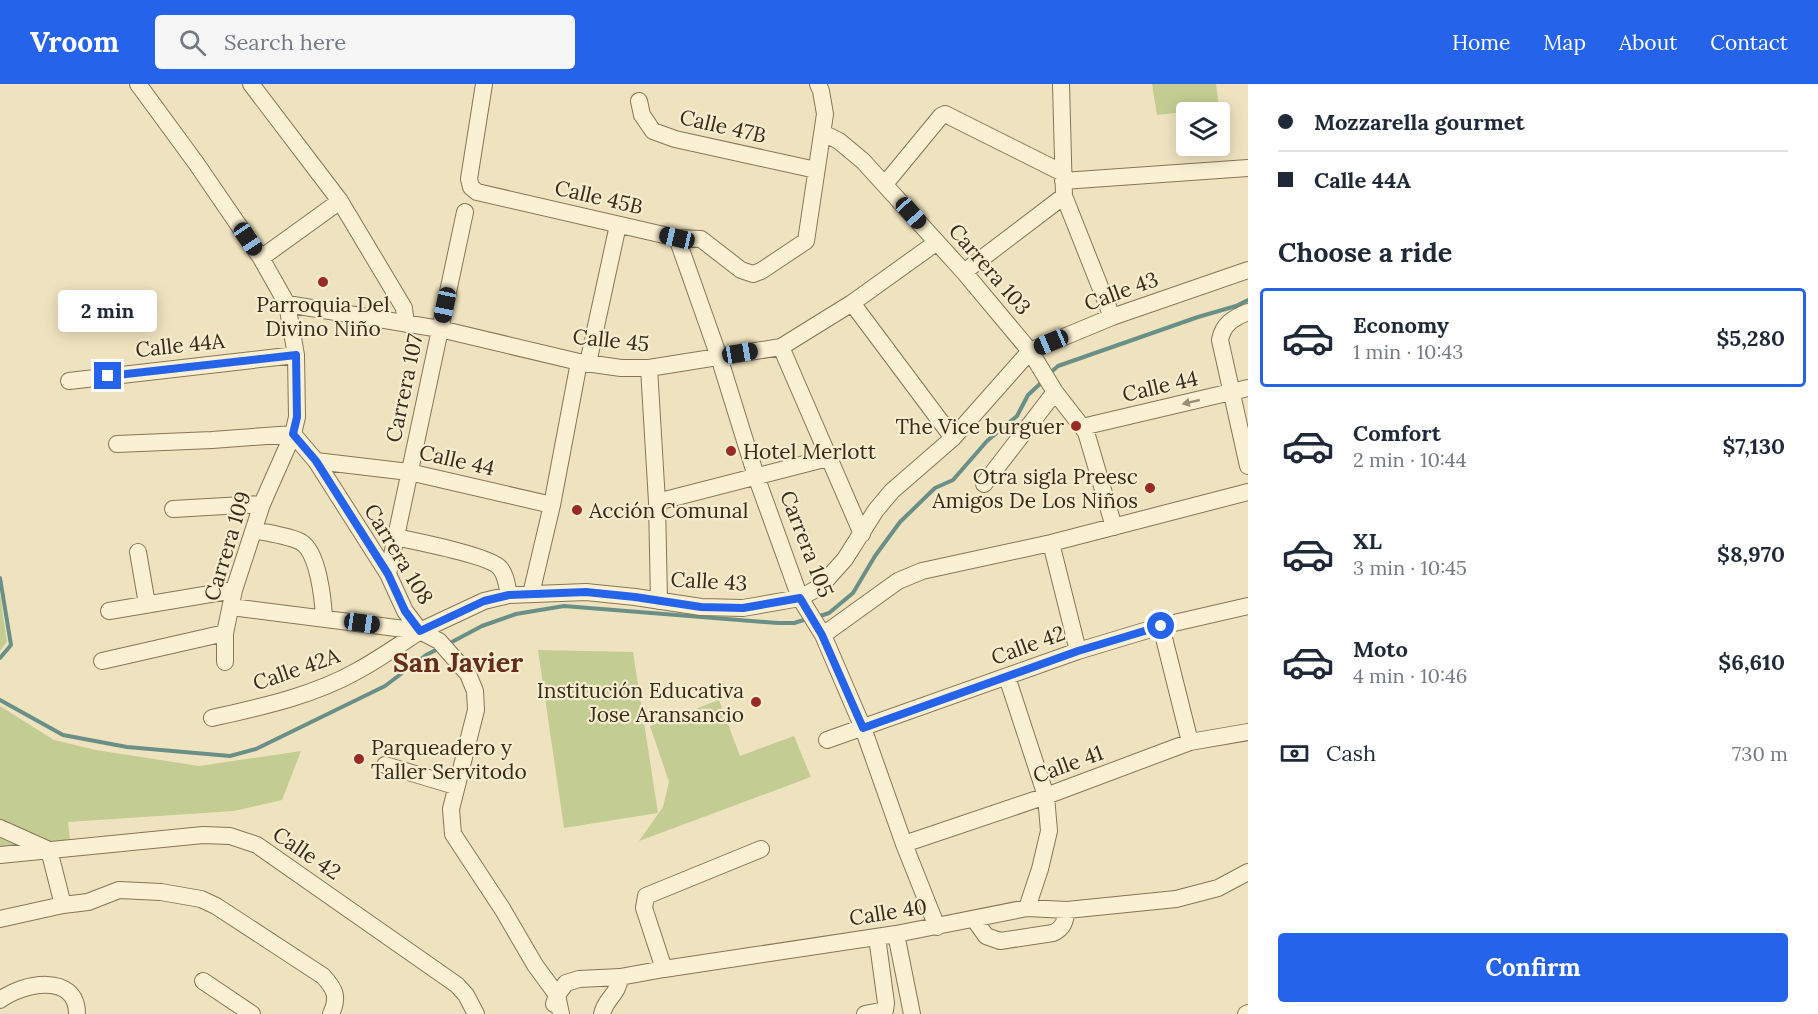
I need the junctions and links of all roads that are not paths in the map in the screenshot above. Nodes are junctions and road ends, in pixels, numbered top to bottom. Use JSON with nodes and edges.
{"nodes":[{"id":1,"x":138,"y":84,"type":"edge"},
{"id":2,"x":251,"y":84,"type":"edge"},
{"id":3,"x":484,"y":84,"type":"edge"},
{"id":4,"x":818,"y":84,"type":"edge"},
{"id":5,"x":1061,"y":84,"type":"edge"},
{"id":6,"x":639,"y":101,"type":"dead end"},
{"id":7,"x":823,"y":133,"type":"junction"},
{"id":8,"x":1248,"y":168,"type":"edge"},
{"id":9,"x":816,"y":170,"type":"junction"},
{"id":10,"x":885,"y":184,"type":"junction"},
{"id":11,"x":1063,"y":184,"type":"junction"},
{"id":12,"x":340,"y":201,"type":"junction"},
{"id":13,"x":465,"y":212,"type":"dead end"},
{"id":14,"x":618,"y":225,"type":"junction"},
{"id":15,"x":677,"y":238,"type":"junction"},
{"id":16,"x":937,"y":242,"type":"junction"},
{"id":17,"x":261,"y":258,"type":"junction"},
{"id":18,"x":1248,"y":270,"type":"edge"},
{"id":19,"x":964,"y":273,"type":"junction"},
{"id":20,"x":852,"y":303,"type":"junction"},
{"id":21,"x":287,"y":304,"type":"junction"},
{"id":22,"x":1248,"y":312,"type":"edge"},
{"id":23,"x":1112,"y":317,"type":"junction"},
{"id":24,"x":406,"y":324,"type":"junction"},
{"id":25,"x":440,"y":329,"type":"junction"},
{"id":26,"x":781,"y":347,"type":"junction"},
{"id":27,"x":1030,"y":351,"type":"junction"},
{"id":28,"x":296,"y":355,"type":"junction"},
{"id":29,"x":719,"y":357,"type":"junction"},
{"id":30,"x":584,"y":363,"type":"junction"},
{"id":31,"x":649,"y":368,"type":"junction"},
{"id":32,"x":69,"y":381,"type":"dead end"},
{"id":33,"x":1054,"y":390,"type":"junction"},
{"id":34,"x":1240,"y":390,"type":"edge"},
{"id":35,"x":1082,"y":427,"type":"junction"},
{"id":36,"x":953,"y":438,"type":"junction"},
{"id":37,"x":290,"y":441,"type":"junction"},
{"id":38,"x":117,"y":444,"type":"dead end"},
{"id":39,"x":828,"y":458,"type":"junction"},
{"id":40,"x":316,"y":461,"type":"junction"},
{"id":41,"x":1248,"y":466,"type":"edge"},
{"id":42,"x":409,"y":472,"type":"junction"},
{"id":43,"x":756,"y":476,"type":"junction"},
{"id":44,"x":984,"y":484,"type":"dead end"},
{"id":45,"x":1248,"y":492,"type":"edge"},
{"id":46,"x":657,"y":502,"type":"junction"},
{"id":47,"x":262,"y":504,"type":"junction"},
{"id":48,"x":552,"y":505,"type":"junction"},
{"id":49,"x":173,"y":509,"type":"dead end"},
{"id":50,"x":1114,"y":527,"type":"junction"},
{"id":51,"x":254,"y":530,"type":"junction"},
{"id":52,"x":862,"y":534,"type":"junction"},
{"id":53,"x":395,"y":537,"type":"junction"},
{"id":54,"x":1051,"y":543,"type":"junction"},
{"id":55,"x":138,"y":552,"type":"dead end"},
{"id":56,"x":388,"y":574,"type":"junction"},
{"id":57,"x":234,"y":590,"type":"junction"},
{"id":58,"x":531,"y":594,"type":"junction"},
{"id":59,"x":509,"y":595,"type":"junction"},
{"id":60,"x":800,"y":598,"type":"junction"},
{"id":61,"x":659,"y":601,"type":"junction"},
{"id":62,"x":147,"y":604,"type":"junction"},
{"id":63,"x":1248,"y":606,"type":"edge"},
{"id":64,"x":231,"y":607,"type":"junction"},
{"id":65,"x":109,"y":611,"type":"dead end"},
{"id":66,"x":324,"y":618,"type":"junction"},
{"id":67,"x":1161,"y":626,"type":"junction"},
{"id":68,"x":420,"y":631,"type":"junction"},
{"id":69,"x":225,"y":633,"type":"junction"},
{"id":70,"x":822,"y":635,"type":"junction"},
{"id":71,"x":1078,"y":651,"type":"junction"},
{"id":72,"x":102,"y":661,"type":"dead end"},
{"id":73,"x":225,"y":662,"type":"dead end"},
{"id":74,"x":1007,"y":677,"type":"junction"},
{"id":75,"x":212,"y":718,"type":"dead end"},
{"id":76,"x":863,"y":728,"type":"junction"},
{"id":77,"x":1248,"y":732,"type":"edge"},
{"id":78,"x":827,"y":740,"type":"dead end"},
{"id":79,"x":1190,"y":742,"type":"junction"},
{"id":80,"x":385,"y":765,"type":"dead end"},
{"id":81,"x":455,"y":786,"type":"junction"},
{"id":82,"x":1046,"y":796,"type":"junction"},
{"id":83,"x":0,"y":828,"type":"edge"},
{"id":84,"x":904,"y":844,"type":"junction"},
{"id":85,"x":761,"y":849,"type":"dead end"},
{"id":86,"x":49,"y":850,"type":"junction"},
{"id":87,"x":0,"y":855,"type":"edge"},
{"id":88,"x":1248,"y":872,"type":"edge"},
{"id":89,"x":63,"y":905,"type":"junction"},
{"id":90,"x":1027,"y":908,"type":"junction"},
{"id":91,"x":1066,"y":910,"type":"junction"},
{"id":92,"x":0,"y":919,"type":"edge"},
{"id":93,"x":974,"y":920,"type":"junction"},
{"id":94,"x":938,"y":927,"type":"junction"},
{"id":95,"x":896,"y":934,"type":"junction"},
{"id":96,"x":877,"y":937,"type":"junction"},
{"id":97,"x":664,"y":969,"type":"junction"},
{"id":98,"x":620,"y":977,"type":"junction"},
{"id":99,"x":203,"y":981,"type":"dead end"},
{"id":100,"x":557,"y":995,"type":"junction"},
{"id":101,"x":0,"y":1000,"type":"edge"},
{"id":102,"x":77,"y":1014,"type":"edge"},
{"id":103,"x":252,"y":1014,"type":"edge"},
{"id":104,"x":331,"y":1014,"type":"edge"},
{"id":105,"x":476,"y":1014,"type":"edge"},
{"id":106,"x":552,"y":1014,"type":"edge"},
{"id":107,"x":561,"y":1014,"type":"edge"},
{"id":108,"x":602,"y":1014,"type":"edge"},
{"id":109,"x":865,"y":1014,"type":"edge"},
{"id":110,"x":912,"y":1014,"type":"edge"}],
"edges":[{"from":1,"to":17,"type":"street"},
{"from":2,"to":12,"type":"street"},
{"from":3,"to":14,"type":"street","name":"Calle 45B"},
{"from":4,"to":7,"type":"street"},
{"from":5,"to":11,"type":"street"},
{"from":6,"to":9,"type":"street","name":"Calle 47B"},
{"from":7,"to":9,"type":"street"},
{"from":7,"to":10,"type":"street","name":"Carrera 103"},
{"from":8,"to":11,"type":"street"},
{"from":9,"to":15,"type":"street","name":"Calle 45B"},
{"from":10,"to":11,"type":"street"},
{"from":10,"to":16,"type":"street","name":"Carrera 103"},
{"from":11,"to":19,"type":"street"},
{"from":11,"to":23,"type":"street"},
{"from":12,"to":17,"type":"street"},
{"from":12,"to":24,"type":"street"},
{"from":13,"to":25,"type":"street","name":"Carrera 107"},
{"from":14,"to":15,"type":"street","name":"Calle 45B"},
{"from":14,"to":30,"type":"street"},
{"from":15,"to":29,"type":"street","name":"Carrera 105"},
{"from":16,"to":19,"type":"street","name":"Carrera 103"},
{"from":16,"to":20,"type":"street","name":"Calle 45"},
{"from":17,"to":21,"type":"street"},
{"from":18,"to":23,"type":"street","name":"Calle 43"},
{"from":19,"to":27,"type":"street","name":"Carrera 103"},
{"from":20,"to":26,"type":"street","name":"Calle 45"},
{"from":20,"to":36,"type":"street"},
{"from":21,"to":24,"type":"street","name":"Calle 45"},
{"from":21,"to":28,"type":"street"},
{"from":22,"to":34,"type":"street"},
{"from":23,"to":27,"type":"street","name":"Calle 43"},
{"from":24,"to":25,"type":"street","name":"Calle 45"},
{"from":25,"to":30,"type":"street","name":"Calle 45"},
{"from":25,"to":42,"type":"street","name":"Carrera 107"},
{"from":26,"to":29,"type":"street","name":"Calle 45"},
{"from":26,"to":39,"type":"street"},
{"from":27,"to":33,"type":"street","name":"Carrera 103"},
{"from":27,"to":36,"type":"street","name":"Calle 43"},
{"from":28,"to":32,"type":"street","name":"Calle 44A"},
{"from":28,"to":37,"type":"street"},
{"from":29,"to":31,"type":"street","name":"Calle 45"},
{"from":29,"to":43,"type":"street","name":"Carrera 105"},
{"from":30,"to":31,"type":"street","name":"Calle 45"},
{"from":30,"to":48,"type":"street"},
{"from":31,"to":46,"type":"street"},
{"from":33,"to":35,"type":"street","name":"Carrera 103"},
{"from":33,"to":44,"type":"street"},
{"from":34,"to":35,"type":"street","name":"Calle 44","one_way":true},
{"from":34,"to":41,"type":"street"},
{"from":35,"to":50,"type":"street","name":"Carrera 103"},
{"from":36,"to":52,"type":"street","name":"Calle 43"},
{"from":37,"to":38,"type":"street"},
{"from":37,"to":40,"type":"street","name":"Carrera 108"},
{"from":37,"to":47,"type":"street","name":"Carrera 109"},
{"from":39,"to":43,"type":"street"},
{"from":39,"to":52,"type":"street"},
{"from":40,"to":42,"type":"street","name":"Calle 44"},
{"from":40,"to":56,"type":"street","name":"Carrera 108"},
{"from":42,"to":48,"type":"street","name":"Calle 44"},
{"from":42,"to":53,"type":"street","name":"Carrera 107"},
{"from":43,"to":46,"type":"street"},
{"from":43,"to":60,"type":"street","name":"Carrera 105"},
{"from":45,"to":50,"type":"street"},
{"from":46,"to":61,"type":"street"},
{"from":47,"to":49,"type":"street"},
{"from":47,"to":51,"type":"street","name":"Carrera 109"},
{"from":48,"to":58,"type":"street"},
{"from":50,"to":54,"type":"street"},
{"from":51,"to":57,"type":"street","name":"Carrera 109"},
{"from":51,"to":66,"type":"street"},
{"from":52,"to":60,"type":"street","name":"Calle 43"},
{"from":53,"to":56,"type":"street","name":"Carrera 107"},
{"from":53,"to":59,"type":"street"},
{"from":54,"to":70,"type":"street"},
{"from":54,"to":71,"type":"street"},
{"from":55,"to":62,"type":"street"},
{"from":56,"to":68,"type":"street","name":"Carrera 108"},
{"from":57,"to":62,"type":"street"},
{"from":57,"to":64,"type":"street","name":"Carrera 109"},
{"from":58,"to":59,"type":"street","name":"Calle 43"},
{"from":58,"to":61,"type":"street","name":"Calle 43"},
{"from":59,"to":68,"type":"street","name":"Calle 43"},
{"from":60,"to":61,"type":"street","name":"Calle 43"},
{"from":60,"to":70,"type":"street","name":"Carrera 105"},
{"from":62,"to":65,"type":"street"},
{"from":63,"to":67,"type":"street","name":"Calle 42"},
{"from":64,"to":66,"type":"street"},
{"from":64,"to":69,"type":"street","name":"Carrera 109"},
{"from":66,"to":68,"type":"street"},
{"from":67,"to":71,"type":"street","name":"Calle 42"},
{"from":67,"to":79,"type":"street"},
{"from":68,"to":75,"type":"street","name":"Calle 42A"},
{"from":68,"to":81,"type":"street","name":"Carrera 108"},
{"from":69,"to":72,"type":"street"},
{"from":69,"to":73,"type":"street","name":"Carrera 109"},
{"from":70,"to":76,"type":"street","name":"Carrera 105"},
{"from":71,"to":74,"type":"street","name":"Calle 42"},
{"from":74,"to":76,"type":"street","name":"Calle 42"},
{"from":74,"to":82,"type":"street"},
{"from":76,"to":78,"type":"street","name":"Calle 42"},
{"from":76,"to":84,"type":"street","name":"Carrera 105"},
{"from":77,"to":79,"type":"street","name":"Calle 41"},
{"from":79,"to":82,"type":"street","name":"Calle 41"},
{"from":80,"to":81,"type":"street"},
{"from":81,"to":100,"type":"street","name":"Carrera 108"},
{"from":82,"to":84,"type":"street","name":"Calle 41"},
{"from":82,"to":90,"type":"street"},
{"from":83,"to":86,"type":"street"},
{"from":84,"to":94,"type":"street","name":"Carrera 105"},
{"from":85,"to":97,"type":"street"},
{"from":86,"to":87,"type":"street","name":"Calle 42"},
{"from":86,"to":89,"type":"street"},
{"from":86,"to":105,"type":"street","name":"Calle 42"},
{"from":88,"to":91,"type":"street","name":"Calle 40"},
{"from":89,"to":92,"type":"street"},
{"from":89,"to":104,"type":"street"},
{"from":90,"to":91,"type":"street","name":"Calle 40"},
{"from":90,"to":93,"type":"street","name":"Calle 40"},
{"from":91,"to":93,"type":"street"},
{"from":93,"to":94,"type":"street","name":"Calle 40"},
{"from":94,"to":95,"type":"street","name":"Calle 40"},
{"from":95,"to":96,"type":"street","name":"Calle 40"},
{"from":95,"to":110,"type":"street"},
{"from":96,"to":97,"type":"street","name":"Calle 40"},
{"from":96,"to":109,"type":"street"},
{"from":97,"to":98,"type":"street","name":"Calle 40"},
{"from":98,"to":100,"type":"street","name":"Calle 40"},
{"from":98,"to":108,"type":"street"},
{"from":99,"to":103,"type":"street"},
{"from":100,"to":106,"type":"street"},
{"from":100,"to":107,"type":"street","name":"Carrera 108"},
{"from":101,"to":102,"type":"street"}]}
